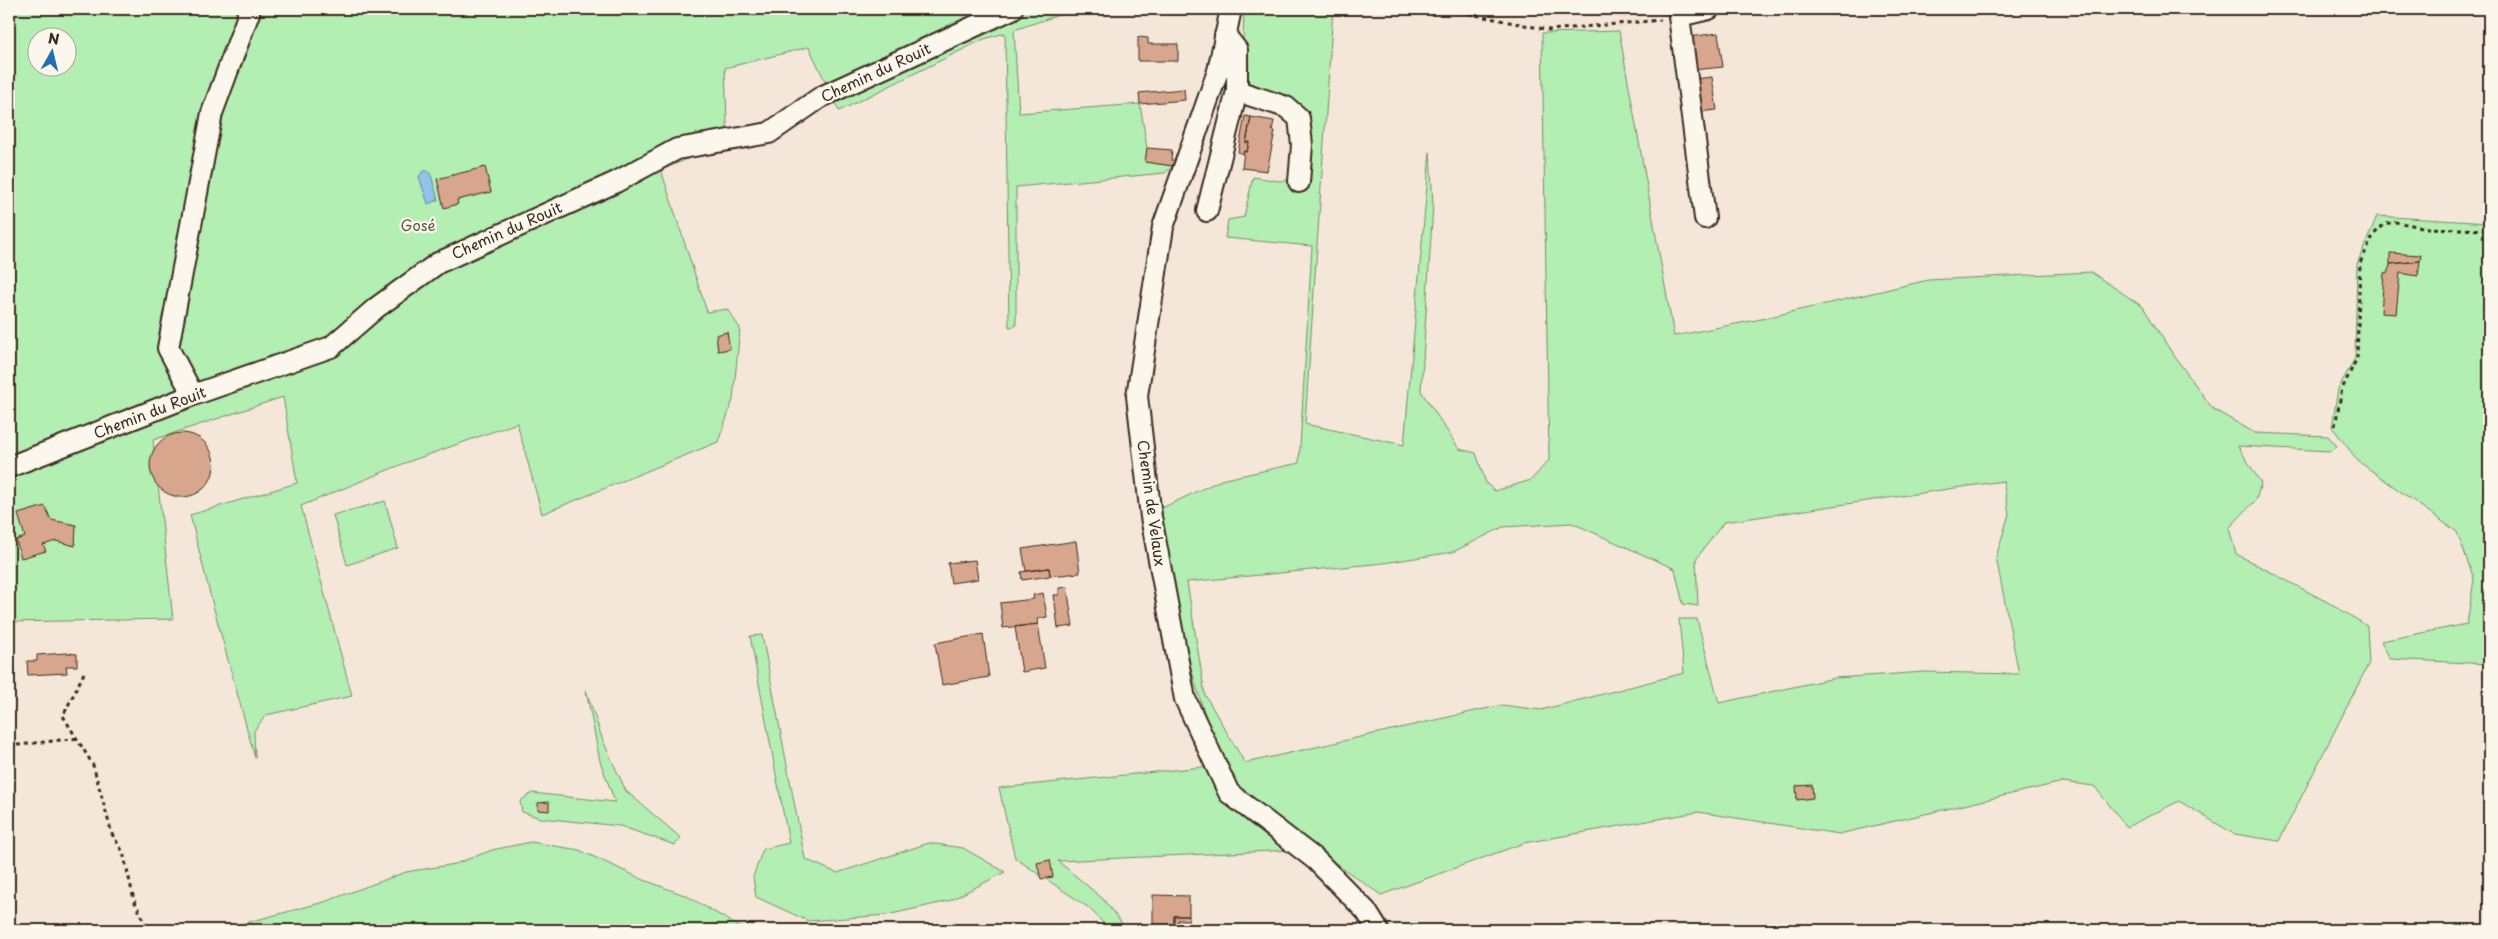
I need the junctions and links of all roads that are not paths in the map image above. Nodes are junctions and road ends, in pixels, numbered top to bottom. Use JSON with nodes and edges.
{"nodes":[{"id":1,"x":247,"y":9,"type":"edge"},
{"id":2,"x":1012,"y":9,"type":"edge"},
{"id":3,"x":1231,"y":9,"type":"edge"},
{"id":4,"x":1709,"y":9,"type":"edge"},
{"id":5,"x":1225,"y":35,"type":"junction"},
{"id":6,"x":1237,"y":91,"type":"junction"},
{"id":7,"x":1299,"y":182,"type":"dead end"},
{"id":8,"x":1207,"y":212,"type":"dead end"},
{"id":9,"x":1705,"y":218,"type":"dead end"},
{"id":10,"x":193,"y":395,"type":"junction"},
{"id":11,"x":9,"y":467,"type":"edge"},
{"id":12,"x":1378,"y":930,"type":"edge"}],
"edges":[{"from":1,"to":10,"type":"street"},
{"from":2,"to":10,"type":"street","name":"Chemin du Rouit"},
{"from":3,"to":5,"type":"street","name":"Chemin de Velaux"},
{"from":4,"to":9,"type":"street"},
{"from":5,"to":6,"type":"street"},
{"from":5,"to":12,"type":"street","name":"Chemin de Velaux"},
{"from":6,"to":7,"type":"street"},
{"from":6,"to":8,"type":"street"},
{"from":10,"to":11,"type":"street","name":"Chemin du Rouit"}]}
